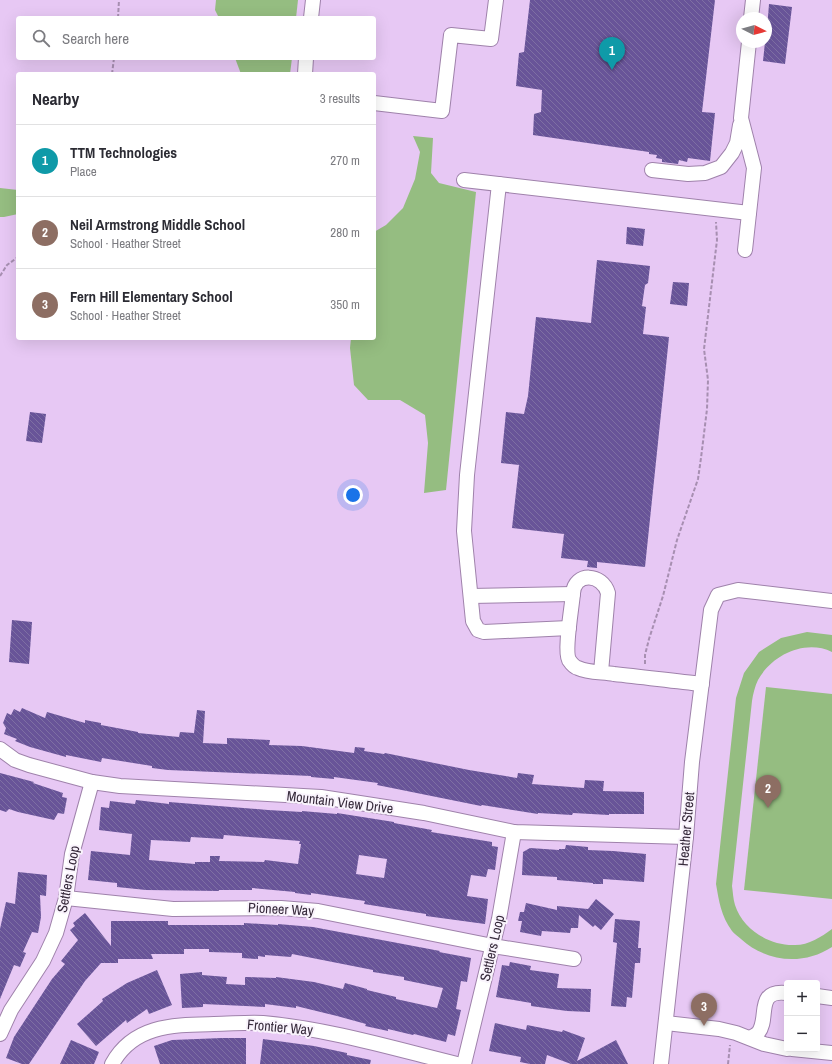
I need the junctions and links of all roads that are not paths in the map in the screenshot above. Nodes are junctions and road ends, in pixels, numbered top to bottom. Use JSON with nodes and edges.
{"nodes":[{"id":1,"x":313,"y":0,"type":"edge"},
{"id":2,"x":496,"y":0,"type":"edge"},
{"id":3,"x":753,"y":0,"type":"edge"},
{"id":4,"x":752,"y":12,"type":"edge"},
{"id":5,"x":311,"y":16,"type":"edge"},
{"id":6,"x":748,"y":48,"type":"edge"},
{"id":7,"x":306,"y":60,"type":"edge"},
{"id":8,"x":305,"y":72,"type":"edge"},
{"id":9,"x":376,"y":103,"type":"edge"},
{"id":10,"x":740,"y":118,"type":"junction"},
{"id":11,"x":652,"y":170,"type":"dead end"},
{"id":12,"x":464,"y":180,"type":"dead end"},
{"id":13,"x":499,"y":184,"type":"junction"},
{"id":14,"x":749,"y":213,"type":"junction"},
{"id":15,"x":745,"y":250,"type":"dead end"},
{"id":16,"x":573,"y":594,"type":"junction"},
{"id":17,"x":471,"y":596,"type":"junction"},
{"id":18,"x":832,"y":601,"type":"edge"},
{"id":19,"x":569,"y":628,"type":"junction"},
{"id":20,"x":601,"y":672,"type":"junction"},
{"id":21,"x":702,"y":684,"type":"junction"},
{"id":22,"x":0,"y":749,"type":"edge"},
{"id":23,"x":92,"y":782,"type":"junction"},
{"id":24,"x":514,"y":832,"type":"junction"},
{"id":25,"x":686,"y":837,"type":"junction"},
{"id":26,"x":66,"y":898,"type":"junction"},
{"id":27,"x":493,"y":946,"type":"junction"},
{"id":28,"x":574,"y":959,"type":"dead end"},
{"id":29,"x":784,"y":993,"type":"edge"},
{"id":30,"x":820,"y":996,"type":"edge"},
{"id":31,"x":832,"y":998,"type":"edge"},
{"id":32,"x":666,"y":1023,"type":"junction"},
{"id":33,"x":0,"y":1034,"type":"edge"},
{"id":34,"x":750,"y":1038,"type":"junction"},
{"id":35,"x":784,"y":1047,"type":"edge"},
{"id":36,"x":820,"y":1052,"type":"edge"},
{"id":37,"x":832,"y":1053,"type":"edge"},
{"id":38,"x":112,"y":1064,"type":"edge"},
{"id":39,"x":457,"y":1064,"type":"edge"},
{"id":40,"x":464,"y":1064,"type":"edge"},
{"id":41,"x":661,"y":1064,"type":"edge"}],
"edges":[{"from":1,"to":5,"type":"street"},
{"from":2,"to":9,"type":"street"},
{"from":3,"to":4,"type":"street"},
{"from":6,"to":10,"type":"street"},
{"from":7,"to":8,"type":"street"},
{"from":10,"to":11,"type":"street"},
{"from":10,"to":14,"type":"street"},
{"from":12,"to":13,"type":"street"},
{"from":13,"to":14,"type":"street"},
{"from":13,"to":17,"type":"street"},
{"from":14,"to":15,"type":"street"},
{"from":16,"to":17,"type":"street"},
{"from":16,"to":19,"type":"street"},
{"from":16,"to":20,"type":"street"},
{"from":17,"to":19,"type":"street"},
{"from":18,"to":21,"type":"street","name":"Heather Street"},
{"from":19,"to":20,"type":"street"},
{"from":20,"to":21,"type":"street"},
{"from":21,"to":25,"type":"street","name":"Heather Street"},
{"from":22,"to":23,"type":"street","name":"Mountain View Drive"},
{"from":23,"to":24,"type":"street","name":"Mountain View Drive"},
{"from":23,"to":26,"type":"street","name":"Settlers Loop"},
{"from":24,"to":25,"type":"street","name":"Mountain View Drive"},
{"from":24,"to":27,"type":"street","name":"Settlers Loop"},
{"from":25,"to":32,"type":"street","name":"Heather Street"},
{"from":26,"to":27,"type":"street","name":"Pioneer Way"},
{"from":26,"to":33,"type":"street","name":"Settlers Loop"},
{"from":27,"to":28,"type":"street","name":"Pioneer Way"},
{"from":27,"to":40,"type":"street","name":"Settlers Loop"},
{"from":29,"to":34,"type":"street"},
{"from":30,"to":31,"type":"street"},
{"from":32,"to":34,"type":"street"},
{"from":32,"to":41,"type":"street","name":"Heather Street"},
{"from":34,"to":35,"type":"street"},
{"from":36,"to":37,"type":"street"},
{"from":38,"to":39,"type":"street","name":"Frontier Way"}]}
